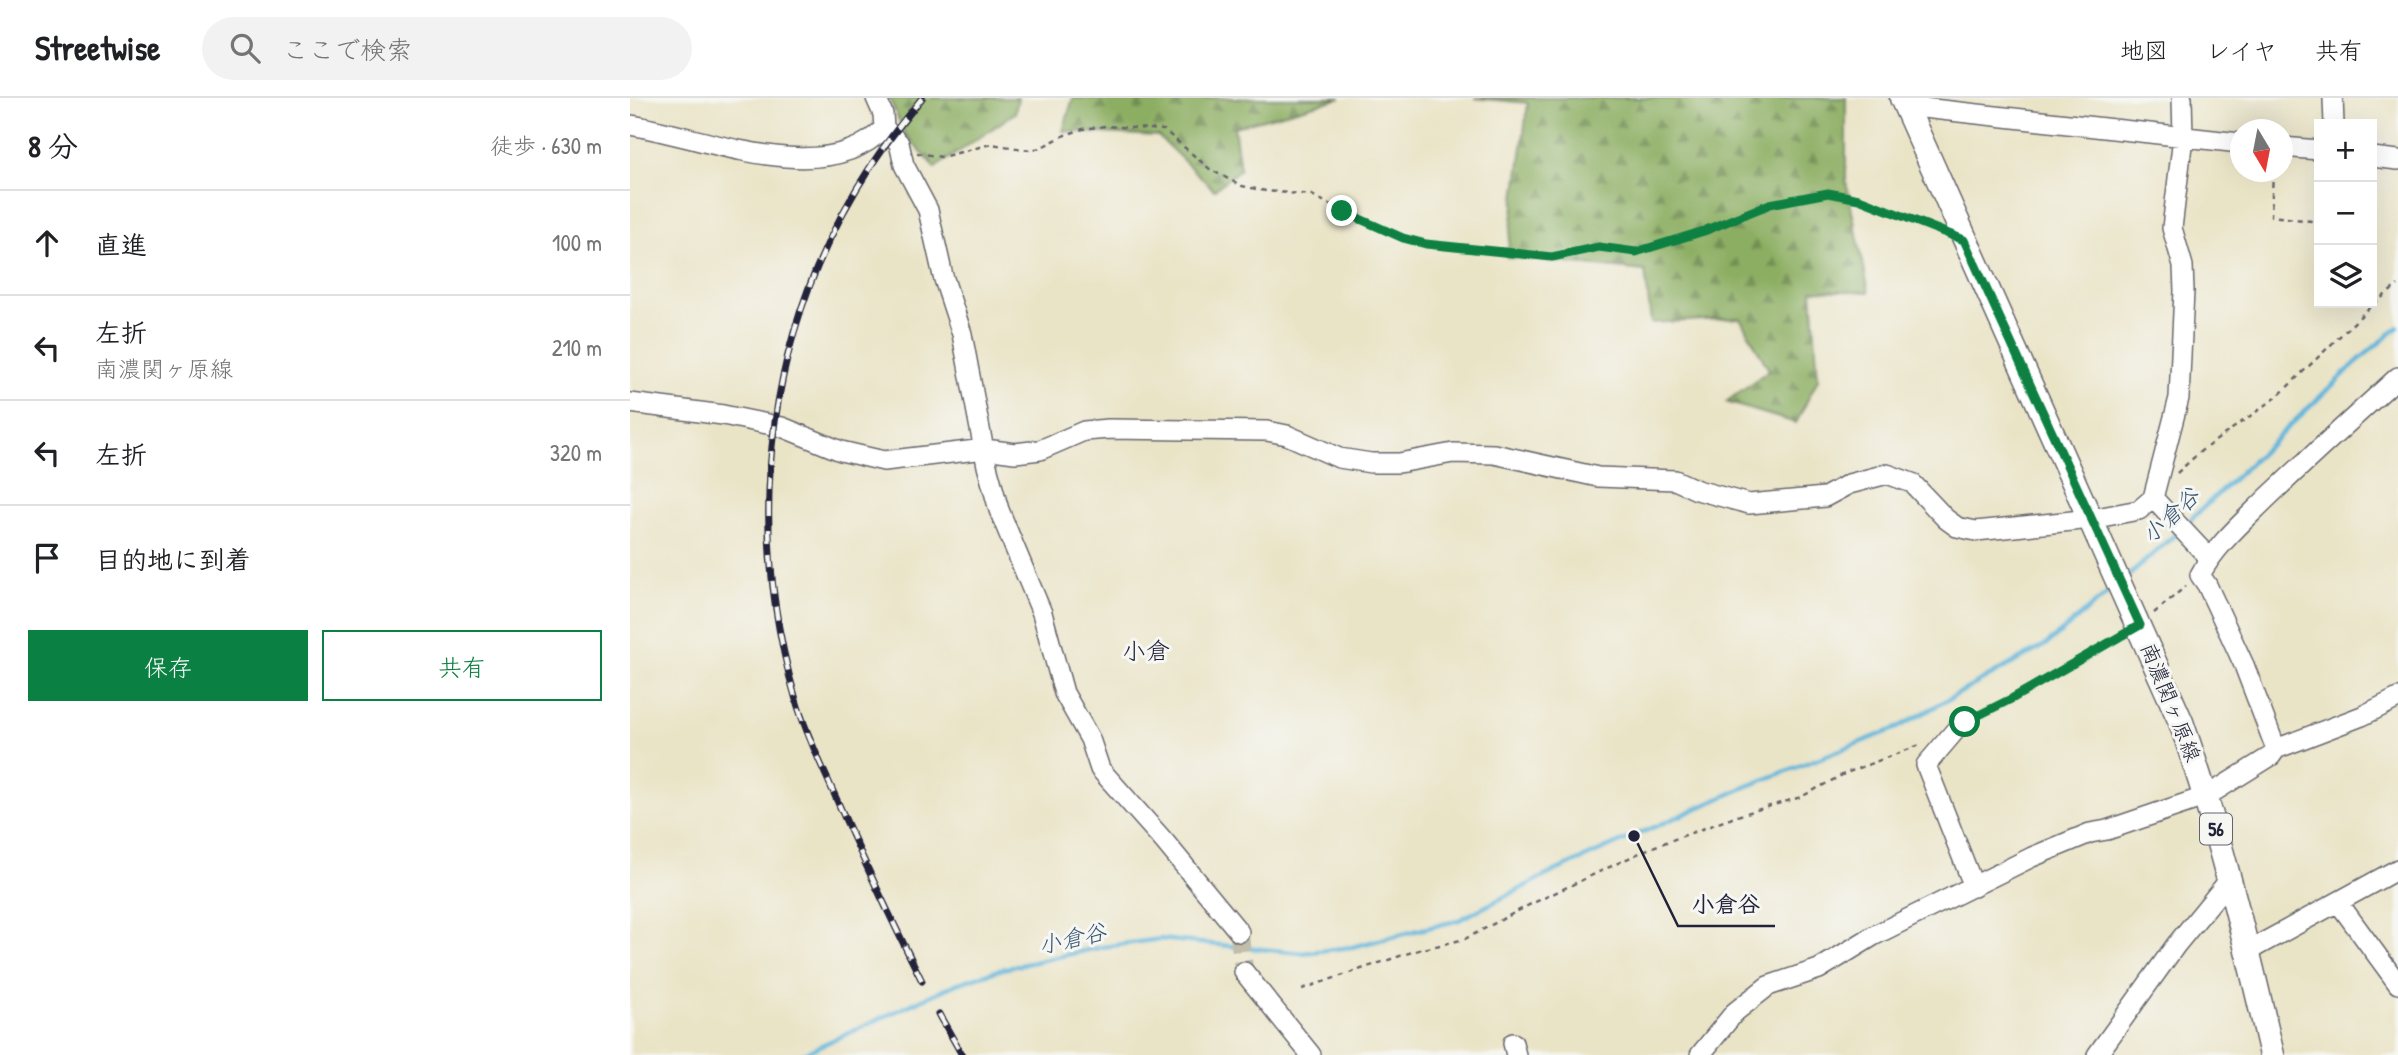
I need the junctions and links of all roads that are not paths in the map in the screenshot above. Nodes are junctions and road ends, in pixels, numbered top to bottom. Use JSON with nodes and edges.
{"nodes":[{"id":1,"x":876,"y":98,"type":"edge"},
{"id":2,"x":2182,"y":98,"type":"edge"},
{"id":3,"x":2333,"y":98,"type":"edge"},
{"id":4,"x":1903,"y":102,"type":"edge"},
{"id":5,"x":2334,"y":119,"type":"edge"},
{"id":6,"x":630,"y":125,"type":"edge"},
{"id":7,"x":884,"y":128,"type":"junction"},
{"id":8,"x":2183,"y":137,"type":"junction"},
{"id":9,"x":2230,"y":142,"type":"edge"},
{"id":10,"x":2293,"y":148,"type":"edge"},
{"id":11,"x":2314,"y":150,"type":"edge"},
{"id":12,"x":2377,"y":157,"type":"edge"},
{"id":13,"x":2398,"y":160,"type":"edge"},
{"id":14,"x":2398,"y":377,"type":"edge"},
{"id":15,"x":630,"y":403,"type":"edge"},
{"id":16,"x":985,"y":449,"type":"junction"},
{"id":17,"x":2156,"y":497,"type":"junction"},
{"id":18,"x":2091,"y":519,"type":"junction"},
{"id":19,"x":2203,"y":561,"type":"junction"},
{"id":20,"x":2398,"y":698,"type":"edge"},
{"id":21,"x":1960,"y":725,"type":"road end"},
{"id":22,"x":2276,"y":749,"type":"junction"},
{"id":23,"x":2207,"y":796,"type":"junction"},
{"id":24,"x":2398,"y":869,"type":"edge"},
{"id":25,"x":2230,"y":879,"type":"junction"},
{"id":26,"x":1973,"y":887,"type":"junction"},
{"id":27,"x":2338,"y":902,"type":"junction"},
{"id":28,"x":1239,"y":932,"type":"tunnel mouth"},
{"id":29,"x":2248,"y":951,"type":"junction"},
{"id":30,"x":1244,"y":972,"type":"tunnel mouth"},
{"id":31,"x":2398,"y":984,"type":"edge"},
{"id":32,"x":1311,"y":1055,"type":"edge"},
{"id":33,"x":1700,"y":1055,"type":"edge"},
{"id":34,"x":2097,"y":1055,"type":"edge"},
{"id":35,"x":2272,"y":1055,"type":"edge"}],
"edges":[{"from":1,"to":7,"type":"street"},
{"from":2,"to":8,"type":"street"},
{"from":3,"to":5,"type":"street"},
{"from":4,"to":8,"type":"street"},
{"from":4,"to":18,"type":"main road","name":"南濃関ヶ原線","number":"56"},
{"from":6,"to":7,"type":"street"},
{"from":7,"to":16,"type":"street"},
{"from":8,"to":9,"type":"street"},
{"from":8,"to":17,"type":"street"},
{"from":10,"to":11,"type":"street"},
{"from":12,"to":13,"type":"street"},
{"from":14,"to":19,"type":"street"},
{"from":15,"to":16,"type":"street"},
{"from":16,"to":18,"type":"street"},
{"from":16,"to":28,"type":"street"},
{"from":17,"to":18,"type":"street"},
{"from":17,"to":19,"type":"street"},
{"from":18,"to":23,"type":"main road","name":"南濃関ヶ原線","number":"56"},
{"from":19,"to":22,"type":"street"},
{"from":20,"to":22,"type":"street"},
{"from":21,"to":26,"type":"street"},
{"from":22,"to":23,"type":"street"},
{"from":23,"to":25,"type":"main road","name":"南濃関ヶ原線","number":"56"},
{"from":23,"to":26,"type":"street"},
{"from":24,"to":27,"type":"street"},
{"from":25,"to":29,"type":"main road","name":"南濃関ヶ原線","number":"56"},
{"from":25,"to":34,"type":"street"},
{"from":26,"to":33,"type":"street"},
{"from":27,"to":29,"type":"street"},
{"from":27,"to":31,"type":"street"},
{"from":29,"to":35,"type":"main road","name":"南濃関ヶ原線","number":"56"},
{"from":30,"to":32,"type":"street"}]}
